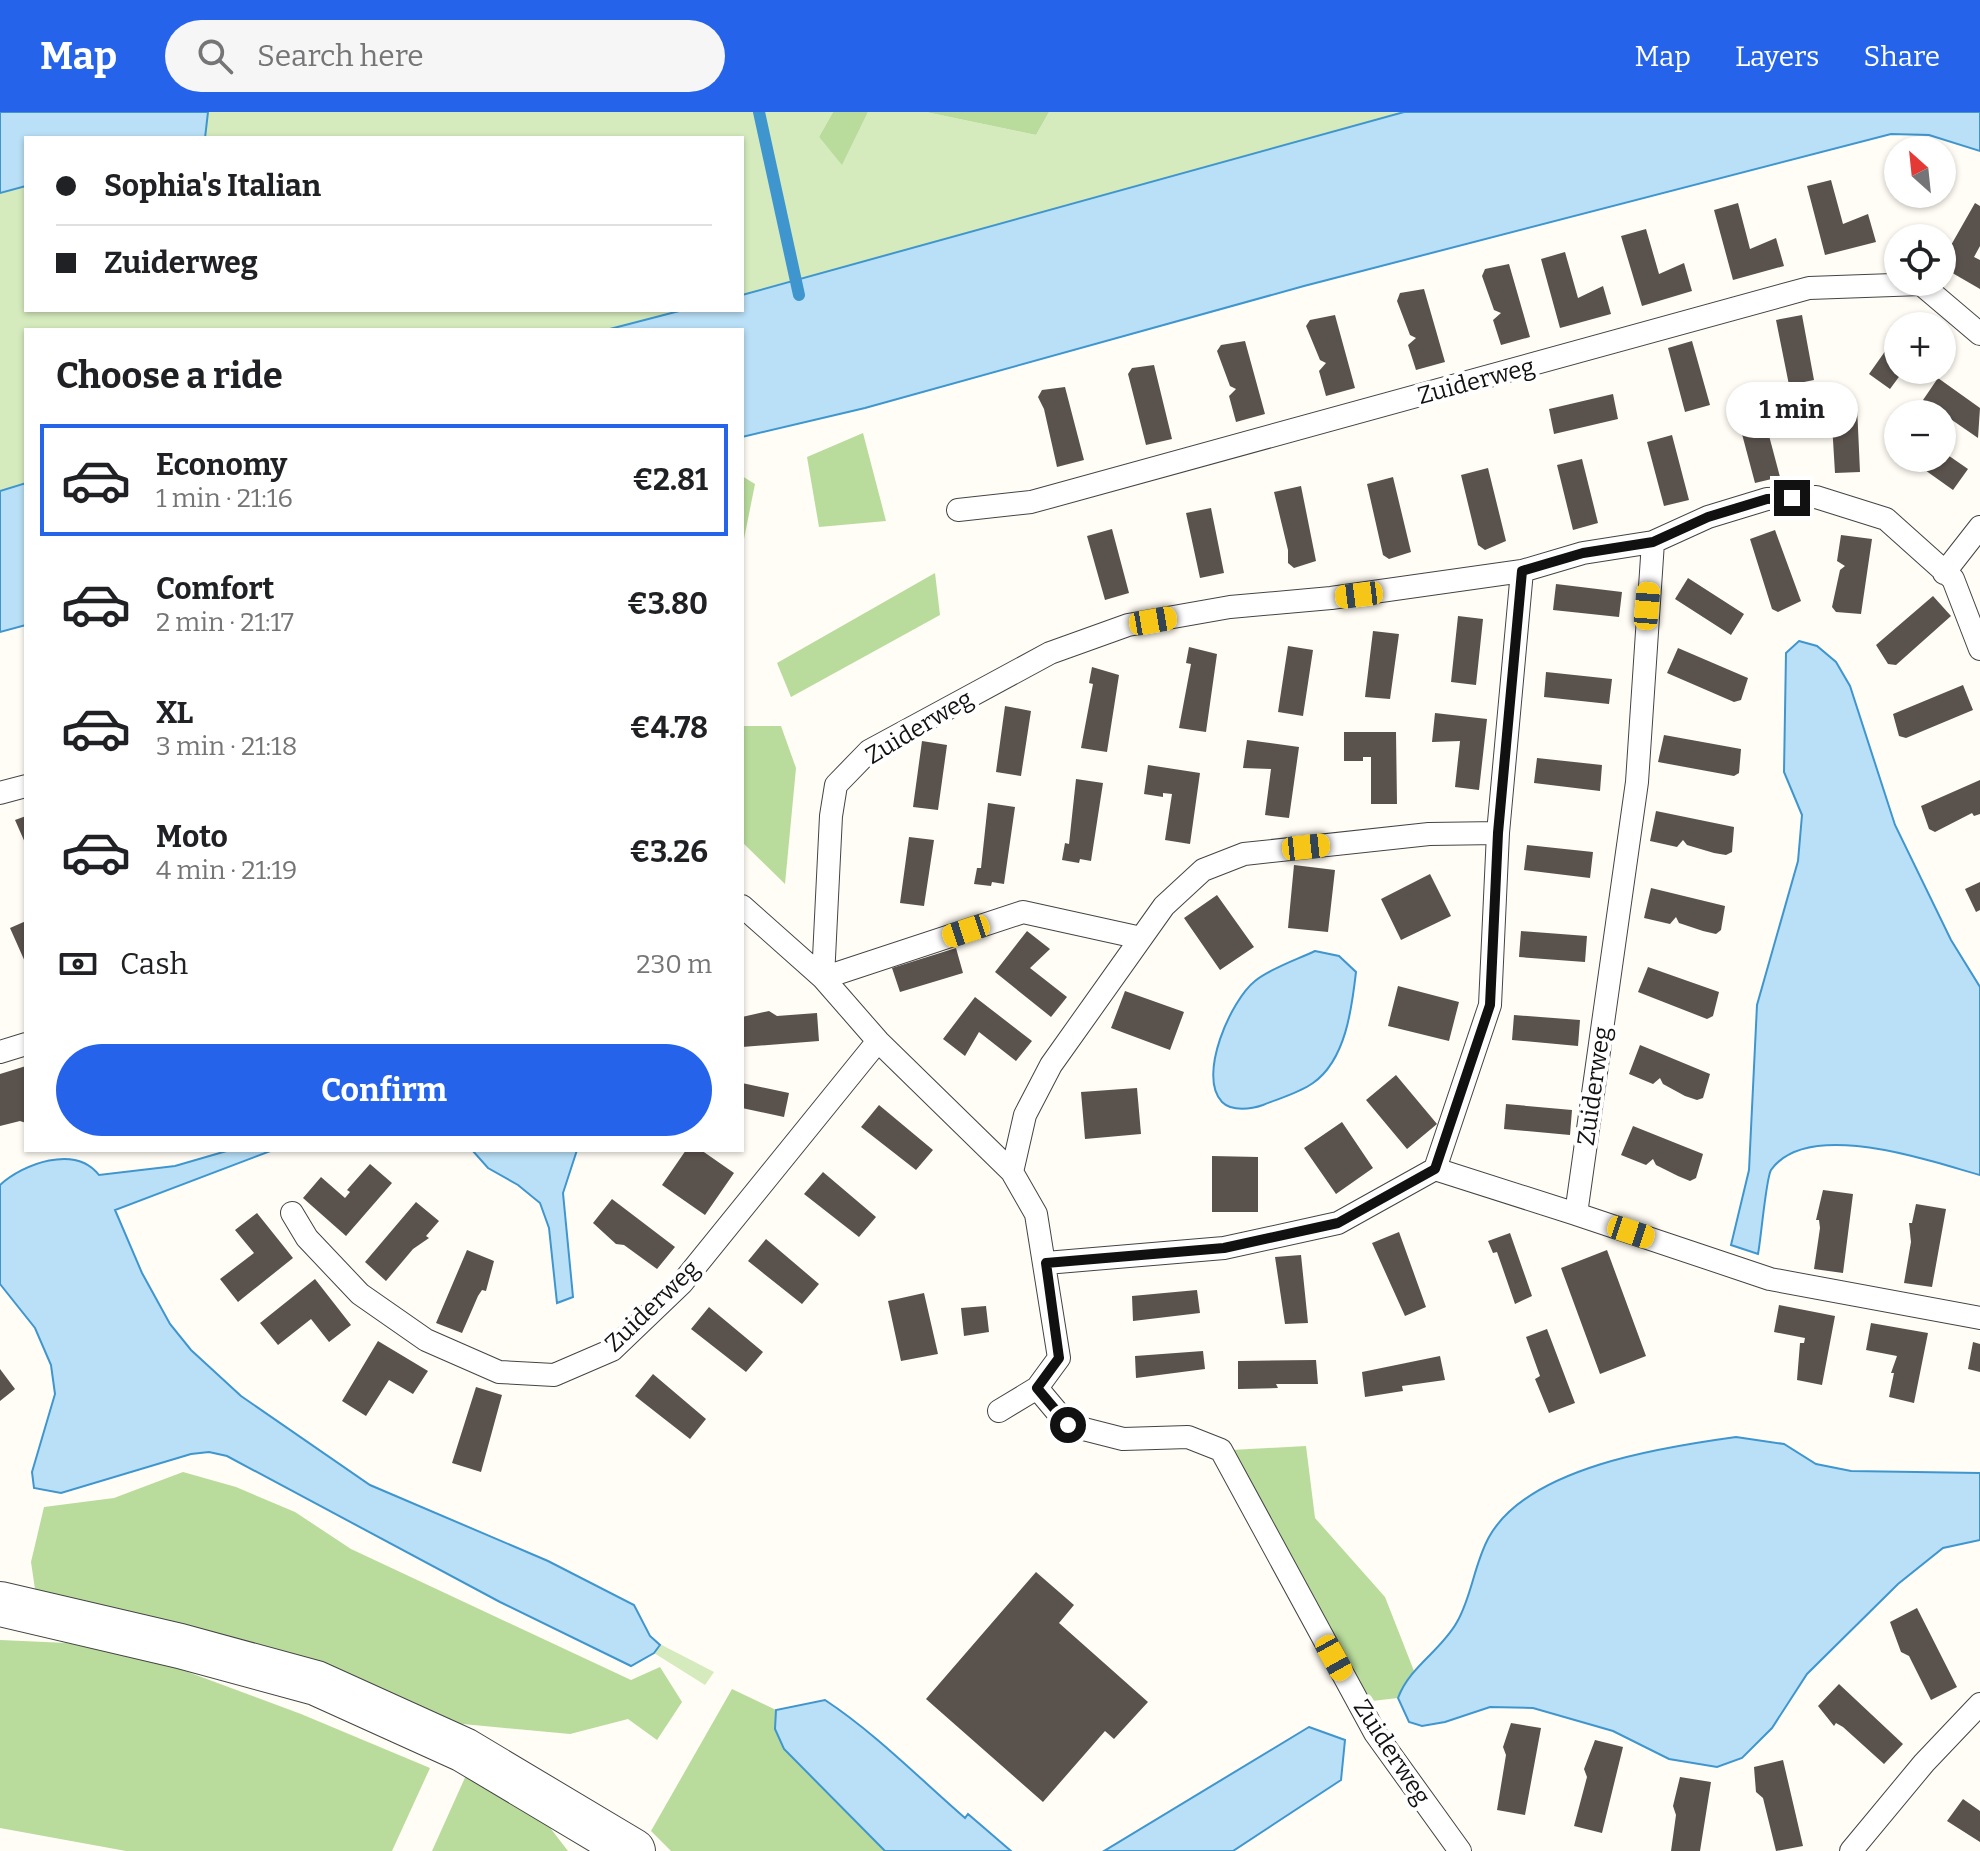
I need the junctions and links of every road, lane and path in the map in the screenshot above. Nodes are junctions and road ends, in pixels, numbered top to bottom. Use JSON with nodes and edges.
{"nodes":[{"id":1,"x":1980,"y":334,"type":"edge"},
{"id":2,"x":958,"y":510,"type":"dead end"},
{"id":3,"x":1980,"y":527,"type":"edge"},
{"id":4,"x":1653,"y":542,"type":"junction"},
{"id":5,"x":1522,"y":571,"type":"junction"},
{"id":6,"x":1944,"y":573,"type":"junction"},
{"id":7,"x":1980,"y":649,"type":"edge"},
{"id":8,"x":24,"y":787,"type":"edge"},
{"id":9,"x":0,"y":793,"type":"edge"},
{"id":10,"x":1498,"y":833,"type":"junction"},
{"id":11,"x":744,"y":908,"type":"edge"},
{"id":12,"x":1141,"y":938,"type":"junction"},
{"id":13,"x":823,"y":978,"type":"junction"},
{"id":14,"x":878,"y":1041,"type":"junction"},
{"id":15,"x":24,"y":1045,"type":"edge"},
{"id":16,"x":0,"y":1052,"type":"edge"},
{"id":17,"x":1435,"y":1169,"type":"junction"},
{"id":18,"x":1012,"y":1172,"type":"junction"},
{"id":19,"x":292,"y":1213,"type":"dead end"},
{"id":20,"x":1576,"y":1214,"type":"junction"},
{"id":21,"x":1046,"y":1263,"type":"junction"},
{"id":22,"x":1980,"y":1318,"type":"edge"},
{"id":23,"x":1037,"y":1388,"type":"junction"},
{"id":24,"x":999,"y":1411,"type":"dead end"},
{"id":25,"x":0,"y":1604,"type":"edge"},
{"id":26,"x":1980,"y":1704,"type":"edge"},
{"id":27,"x":633,"y":1851,"type":"edge"},
{"id":28,"x":1460,"y":1851,"type":"edge"},
{"id":29,"x":1851,"y":1851,"type":"edge"}],
"edges":[{"from":1,"to":2,"type":"lane","name":"Zuiderweg"},
{"from":3,"to":6,"type":"lane"},
{"from":4,"to":5,"type":"lane","name":"Zuiderweg"},
{"from":4,"to":6,"type":"lane","name":"Zuiderweg"},
{"from":4,"to":20,"type":"lane","name":"Zuiderweg"},
{"from":5,"to":10,"type":"lane"},
{"from":5,"to":13,"type":"lane","name":"Zuiderweg"},
{"from":6,"to":7,"type":"lane","name":"Zuiderweg"},
{"from":8,"to":9,"type":"lane"},
{"from":10,"to":12,"type":"lane"},
{"from":10,"to":17,"type":"lane"},
{"from":11,"to":13,"type":"lane"},
{"from":12,"to":13,"type":"lane"},
{"from":12,"to":18,"type":"lane"},
{"from":13,"to":14,"type":"lane"},
{"from":14,"to":18,"type":"lane"},
{"from":14,"to":19,"type":"lane","name":"Zuiderweg"},
{"from":15,"to":16,"type":"lane"},
{"from":17,"to":20,"type":"lane"},
{"from":17,"to":21,"type":"lane"},
{"from":18,"to":21,"type":"lane"},
{"from":20,"to":22,"type":"lane"},
{"from":21,"to":23,"type":"lane"},
{"from":23,"to":24,"type":"lane"},
{"from":23,"to":28,"type":"lane","name":"Zuiderweg"},
{"from":25,"to":27,"type":"street"},
{"from":26,"to":29,"type":"lane"}]}
